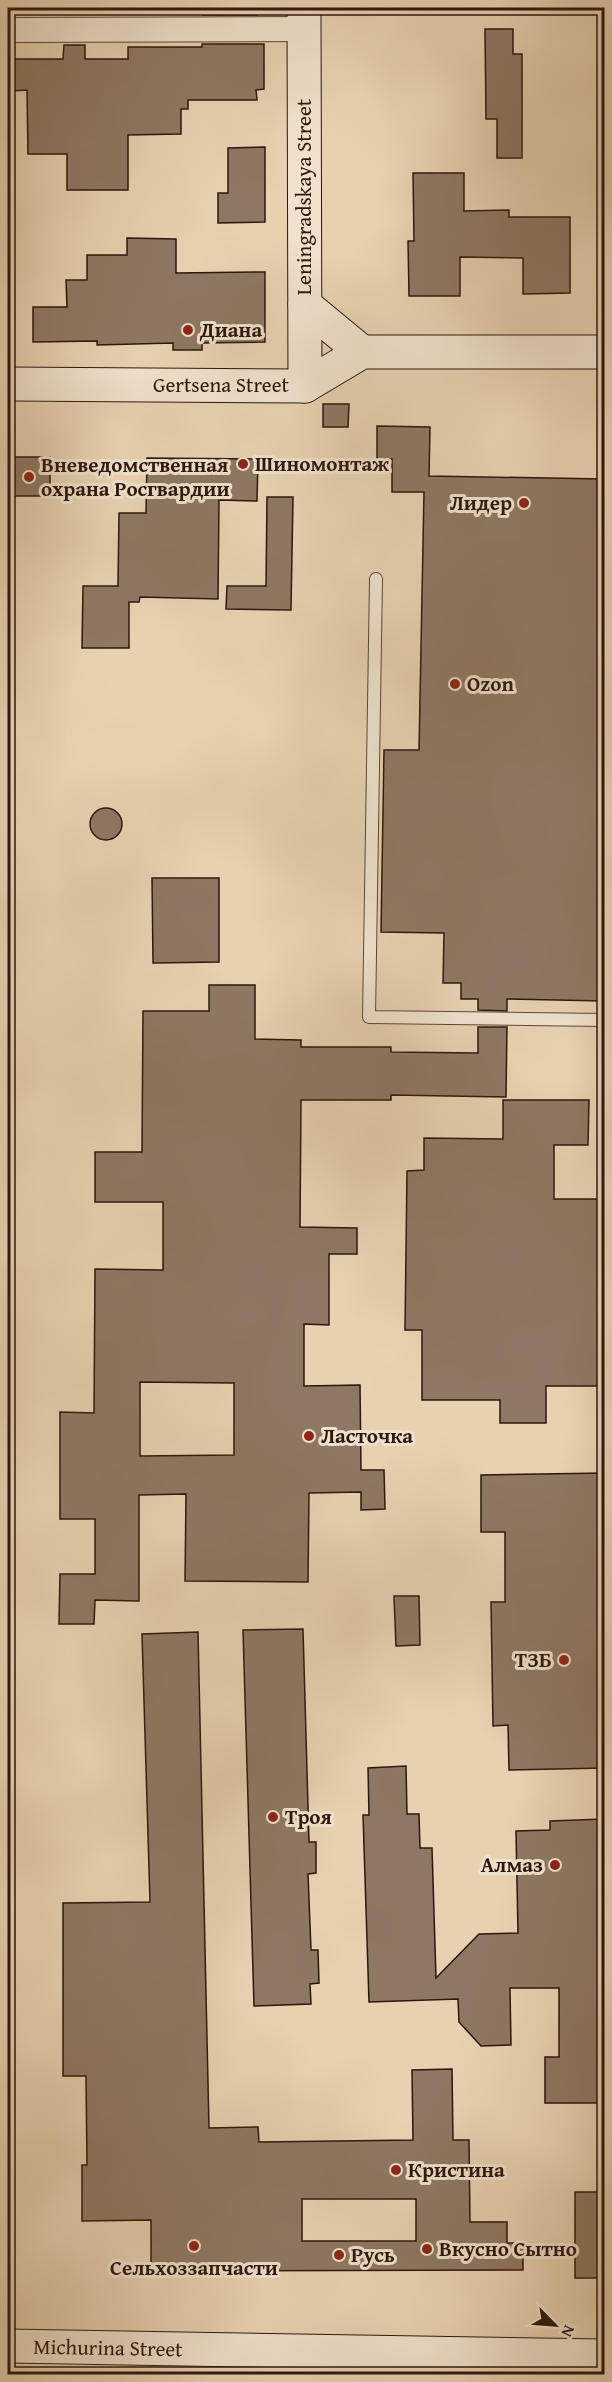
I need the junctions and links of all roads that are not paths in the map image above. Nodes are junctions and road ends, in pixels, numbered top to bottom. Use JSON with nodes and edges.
{"nodes":[{"id":1,"x":304,"y":18,"type":"edge"},
{"id":2,"x":8,"y":30,"type":"edge"},
{"id":3,"x":305,"y":304,"type":"junction"},
{"id":4,"x":362,"y":351,"type":"junction"},
{"id":5,"x":604,"y":352,"type":"edge"},
{"id":6,"x":8,"y":384,"type":"edge"},
{"id":7,"x":305,"y":386,"type":"junction"},
{"id":8,"x":376,"y":579,"type":"dead end"},
{"id":9,"x":604,"y":1020,"type":"edge"},
{"id":10,"x":8,"y":2346,"type":"edge"},
{"id":11,"x":604,"y":2356,"type":"edge"}],
"edges":[{"from":1,"to":2,"type":"street"},
{"from":1,"to":3,"type":"street","name":"Leningradskaya Street"},
{"from":3,"to":4,"type":"street"},
{"from":3,"to":7,"type":"street","name":"Leningradskaya Street"},
{"from":4,"to":5,"type":"street"},
{"from":4,"to":7,"type":"street","name":"Gertsena Street"},
{"from":6,"to":7,"type":"street","name":"Gertsena Street"},
{"from":8,"to":9,"type":"lane"},
{"from":10,"to":11,"type":"street","name":"Michurina Street"}]}
